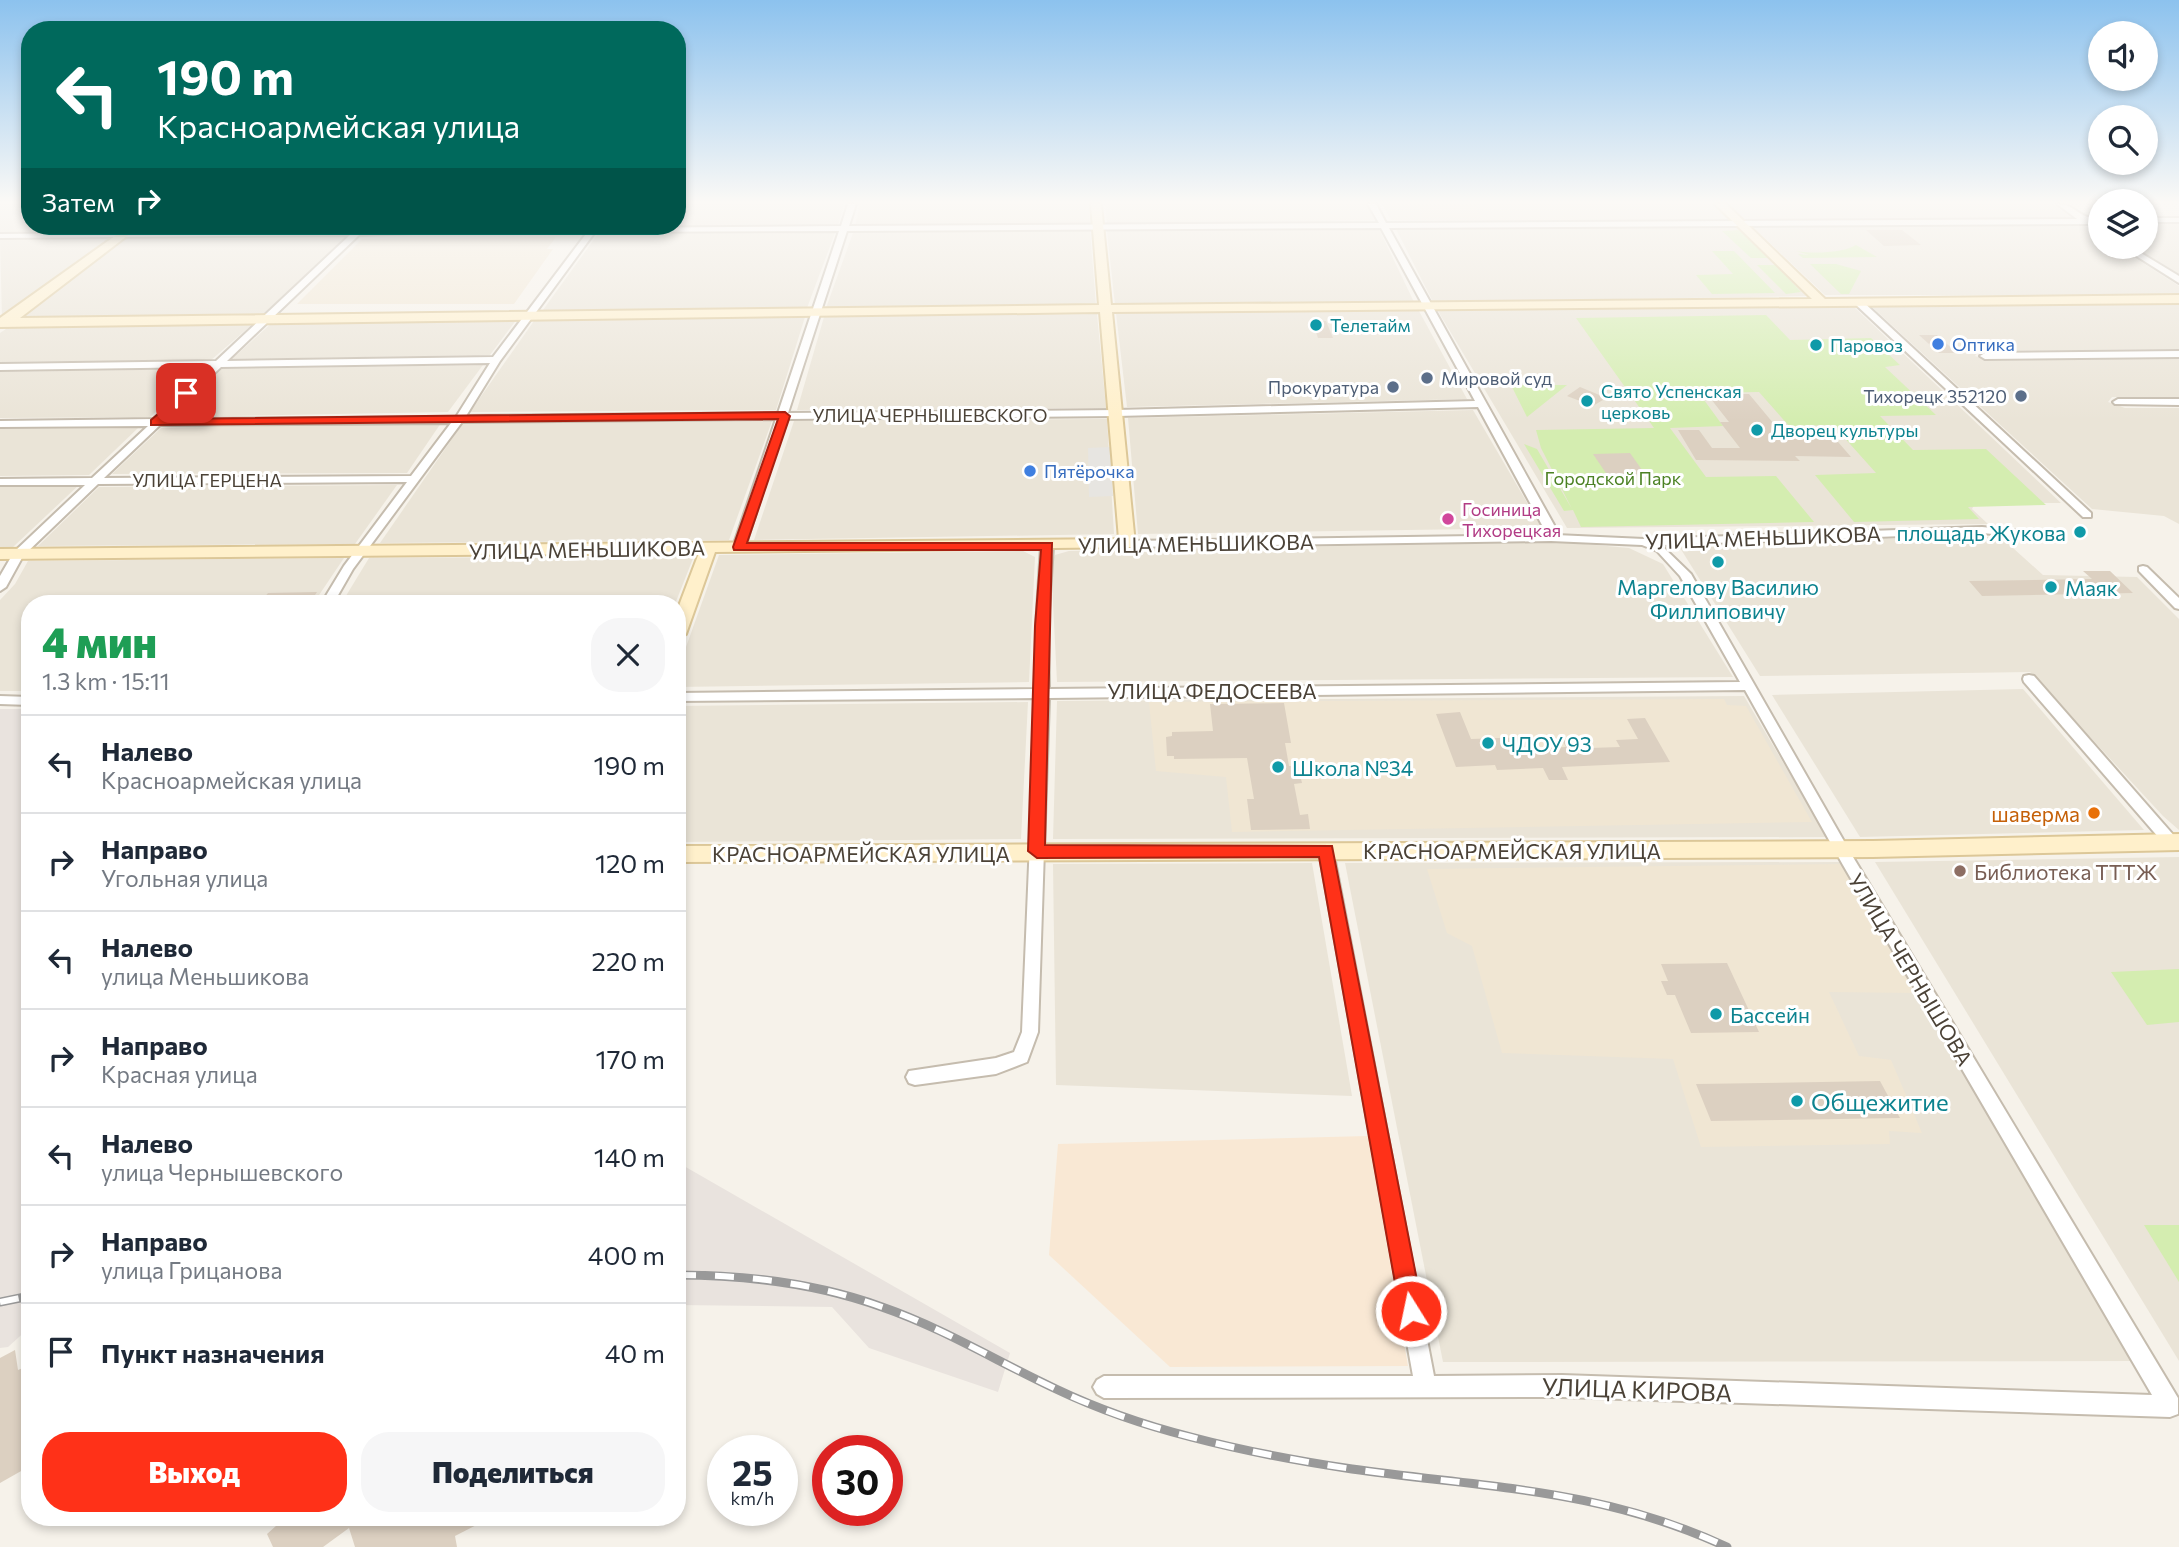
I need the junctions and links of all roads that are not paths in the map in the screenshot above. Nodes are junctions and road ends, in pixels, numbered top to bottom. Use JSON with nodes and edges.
{"nodes":[{"id":1,"x":66,"y":276,"type":"edge"},
{"id":2,"x":313,"y":276,"type":"edge"},
{"id":3,"x":558,"y":276,"type":"edge"},
{"id":4,"x":828,"y":276,"type":"edge"},
{"id":5,"x":1103,"y":276,"type":"edge"},
{"id":6,"x":1410,"y":276,"type":"edge"},
{"id":7,"x":1796,"y":276,"type":"edge"},
{"id":8,"x":2179,"y":299,"type":"edge"},
{"id":9,"x":1857,"y":301,"type":"junction"},
{"id":10,"x":1822,"y":302,"type":"junction"},
{"id":11,"x":1426,"y":306,"type":"junction"},
{"id":12,"x":1106,"y":309,"type":"junction"},
{"id":13,"x":815,"y":313,"type":"junction"},
{"id":14,"x":530,"y":314,"type":"junction"},
{"id":15,"x":270,"y":317,"type":"junction"},
{"id":16,"x":2,"y":324,"type":"edge"},
{"id":17,"x":2179,"y":354,"type":"edge"},
{"id":18,"x":1985,"y":356,"type":"dead end"},
{"id":19,"x":496,"y":360,"type":"junction"},
{"id":20,"x":216,"y":364,"type":"junction"},
{"id":21,"x":0,"y":367,"type":"edge"},
{"id":22,"x":2118,"y":402,"type":"dead end"},
{"id":23,"x":2179,"y":402,"type":"edge"},
{"id":24,"x":1481,"y":404,"type":"junction"},
{"id":25,"x":1117,"y":413,"type":"junction"},
{"id":26,"x":785,"y":416,"type":"junction"},
{"id":27,"x":460,"y":418,"type":"junction"},
{"id":28,"x":155,"y":422,"type":"junction"},
{"id":29,"x":0,"y":424,"type":"edge"},
{"id":30,"x":414,"y":479,"type":"junction"},
{"id":31,"x":94,"y":481,"type":"junction"},
{"id":32,"x":0,"y":482,"type":"edge"},
{"id":33,"x":2087,"y":515,"type":"dead end"},
{"id":34,"x":2014,"y":533,"type":"dead end"},
{"id":35,"x":1551,"y":538,"type":"junction"},
{"id":36,"x":1644,"y":542,"type":"junction"},
{"id":37,"x":1127,"y":544,"type":"junction"},
{"id":38,"x":1047,"y":546,"type":"junction"},
{"id":39,"x":739,"y":547,"type":"junction"},
{"id":40,"x":709,"y":548,"type":"junction"},
{"id":41,"x":362,"y":551,"type":"junction"},
{"id":42,"x":0,"y":554,"type":"edge"},
{"id":43,"x":18,"y":554,"type":"junction"},
{"id":44,"x":2143,"y":569,"type":"dead end"},
{"id":45,"x":0,"y":587,"type":"edge"},
{"id":46,"x":333,"y":595,"type":"edge"},
{"id":47,"x":2179,"y":605,"type":"edge"},
{"id":48,"x":686,"y":610,"type":"edge"},
{"id":49,"x":2029,"y":679,"type":"dead end"},
{"id":50,"x":1747,"y":686,"type":"junction"},
{"id":51,"x":1043,"y":692,"type":"junction"},
{"id":52,"x":686,"y":697,"type":"edge"},
{"id":53,"x":0,"y":701,"type":"edge"},
{"id":54,"x":21,"y":701,"type":"edge"},
{"id":55,"x":2175,"y":842,"type":"edge"},
{"id":56,"x":1841,"y":848,"type":"junction"},
{"id":57,"x":1326,"y":850,"type":"junction"},
{"id":58,"x":1037,"y":851,"type":"junction"},
{"id":59,"x":686,"y":854,"type":"edge"},
{"id":60,"x":915,"y":1077,"type":"dead end"},
{"id":61,"x":1425,"y":1386,"type":"junction"},
{"id":62,"x":1104,"y":1387,"type":"dead end"},
{"id":63,"x":2170,"y":1406,"type":"joint"}],
"edges":[{"from":1,"to":16,"type":"main road"},
{"from":2,"to":15,"type":"street"},
{"from":3,"to":14,"type":"street"},
{"from":4,"to":13,"type":"street"},
{"from":5,"to":12,"type":"main road"},
{"from":6,"to":11,"type":"street"},
{"from":7,"to":10,"type":"main road"},
{"from":8,"to":9,"type":"main road"},
{"from":9,"to":10,"type":"main road"},
{"from":9,"to":33,"type":"street"},
{"from":10,"to":11,"type":"main road"},
{"from":11,"to":12,"type":"main road"},
{"from":11,"to":24,"type":"street"},
{"from":12,"to":13,"type":"main road"},
{"from":12,"to":25,"type":"main road"},
{"from":13,"to":14,"type":"main road"},
{"from":13,"to":26,"type":"street"},
{"from":14,"to":15,"type":"main road"},
{"from":14,"to":19,"type":"street"},
{"from":15,"to":16,"type":"main road"},
{"from":15,"to":20,"type":"street"},
{"from":17,"to":18,"type":"street"},
{"from":19,"to":20,"type":"street"},
{"from":19,"to":27,"type":"street"},
{"from":20,"to":21,"type":"street"},
{"from":20,"to":28,"type":"street"},
{"from":22,"to":23,"type":"street"},
{"from":24,"to":25,"type":"street","name":"УЛИЦА ЧЕРНЫШЕВСКОГО"},
{"from":24,"to":35,"type":"street"},
{"from":25,"to":26,"type":"street","name":"УЛИЦА ЧЕРНЫШЕВСКОГО"},
{"from":25,"to":37,"type":"main road"},
{"from":26,"to":27,"type":"street","name":"УЛИЦА ЧЕРНЫШЕВСКОГО"},
{"from":26,"to":39,"type":"street"},
{"from":27,"to":28,"type":"street","name":"УЛИЦА ЧЕРНЫШЕВСКОГО"},
{"from":27,"to":30,"type":"street"},
{"from":28,"to":29,"type":"street","name":"УЛИЦА ЧЕРНЫШЕВСКОГО"},
{"from":28,"to":31,"type":"street"},
{"from":30,"to":31,"type":"street","name":"УЛИЦА ГЕРЦЕНА"},
{"from":30,"to":41,"type":"street"},
{"from":31,"to":32,"type":"street","name":"УЛИЦА ГЕРЦЕНА"},
{"from":31,"to":43,"type":"street"},
{"from":34,"to":36,"type":"street","name":"УЛИЦА МЕНЬШИКОВА"},
{"from":35,"to":36,"type":"street","name":"УЛИЦА МЕНЬШИКОВА"},
{"from":35,"to":37,"type":"street","name":"УЛИЦА МЕНЬШИКОВА"},
{"from":36,"to":50,"type":"street","name":"УЛИЦА ЧЕРНЫШОВА"},
{"from":37,"to":38,"type":"main road","name":"УЛИЦА МЕНЬШИКОВА"},
{"from":38,"to":39,"type":"main road","name":"УЛИЦА МЕНЬШИКОВА"},
{"from":38,"to":51,"type":"street"},
{"from":39,"to":40,"type":"main road","name":"УЛИЦА МЕНЬШИКОВА"},
{"from":40,"to":41,"type":"main road","name":"УЛИЦА МЕНЬШИКОВА"},
{"from":40,"to":48,"type":"main road"},
{"from":41,"to":43,"type":"main road","name":"УЛИЦА МЕНЬШИКОВА"},
{"from":41,"to":46,"type":"street"},
{"from":42,"to":43,"type":"main road","name":"УЛИЦА МЕНЬШИКОВА"},
{"from":43,"to":45,"type":"street"},
{"from":44,"to":47,"type":"street"},
{"from":49,"to":55,"type":"street"},
{"from":50,"to":51,"type":"street","name":"УЛИЦА ФЕДОСЕЕВА"},
{"from":50,"to":56,"type":"street","name":"УЛИЦА ЧЕРНЫШОВА"},
{"from":51,"to":52,"type":"street","name":"УЛИЦА ФЕДОСЕЕВА"},
{"from":51,"to":58,"type":"street"},
{"from":53,"to":54,"type":"street"},
{"from":55,"to":56,"type":"main road","name":"КРАСНОАРМЕЙСКАЯ УЛИЦА"},
{"from":56,"to":57,"type":"main road","name":"КРАСНОАРМЕЙСКАЯ УЛИЦА"},
{"from":56,"to":63,"type":"street","name":"УЛИЦА ЧЕРНЫШОВА"},
{"from":57,"to":58,"type":"main road","name":"КРАСНОАРМЕЙСКАЯ УЛИЦА"},
{"from":57,"to":61,"type":"street"},
{"from":58,"to":59,"type":"main road","name":"КРАСНОАРМЕЙСКАЯ УЛИЦА"},
{"from":58,"to":60,"type":"street"},
{"from":61,"to":62,"type":"street","name":"УЛИЦА КИРОВА"},
{"from":61,"to":63,"type":"street","name":"УЛИЦА КИРОВА"}]}
